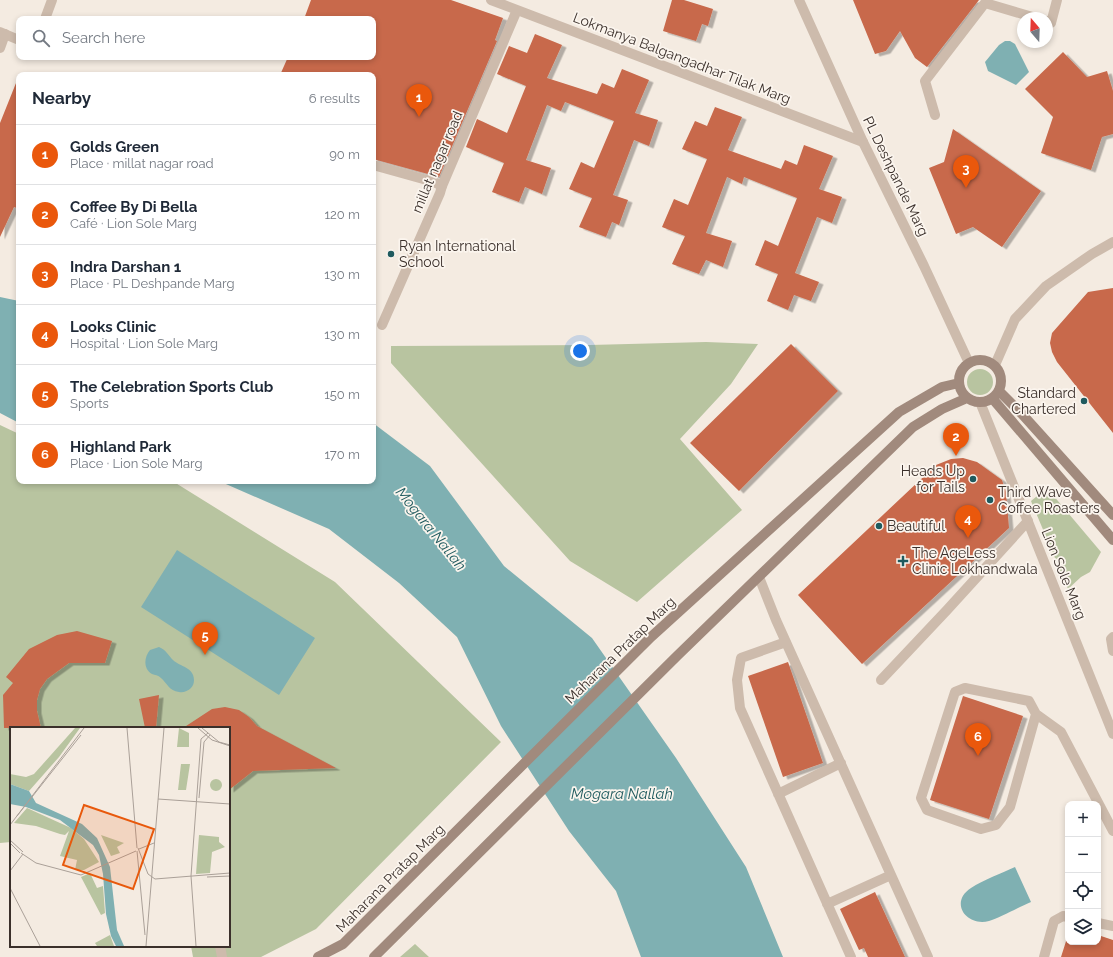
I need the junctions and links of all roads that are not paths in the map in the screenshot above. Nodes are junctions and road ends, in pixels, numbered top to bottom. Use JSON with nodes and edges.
{"nodes":[{"id":1,"x":52,"y":0,"type":"edge"},
{"id":2,"x":491,"y":0,"type":"edge"},
{"id":3,"x":799,"y":0,"type":"edge"},
{"id":4,"x":1057,"y":0,"type":"edge"},
{"id":5,"x":517,"y":10,"type":"junction"},
{"id":6,"x":1017,"y":12,"type":"edge"},
{"id":7,"x":1053,"y":15,"type":"edge"},
{"id":8,"x":46,"y":16,"type":"edge"},
{"id":9,"x":2,"y":33,"type":"edge"},
{"id":10,"x":16,"y":39,"type":"edge"},
{"id":11,"x":0,"y":48,"type":"edge"},
{"id":12,"x":935,"y":115,"type":"dead end"},
{"id":13,"x":863,"y":142,"type":"junction"},
{"id":14,"x":376,"y":166,"type":"edge"},
{"id":15,"x":442,"y":186,"type":"junction"},
{"id":16,"x":1113,"y":242,"type":"edge"},
{"id":17,"x":382,"y":325,"type":"dead end"},
{"id":18,"x":969,"y":363,"type":"junction"},
{"id":19,"x":994,"y":365,"type":"junction"},
{"id":20,"x":959,"y":383,"type":"junction"},
{"id":21,"x":996,"y":394,"type":"junction"},
{"id":22,"x":967,"y":398,"type":"junction"},
{"id":23,"x":980,"y":402,"type":"junction"},
{"id":24,"x":1113,"y":515,"type":"edge"},
{"id":25,"x":1028,"y":521,"type":"junction"},
{"id":26,"x":1113,"y":540,"type":"edge"},
{"id":27,"x":759,"y":576,"type":"junction"},
{"id":28,"x":1113,"y":637,"type":"edge"},
{"id":29,"x":786,"y":642,"type":"junction"},
{"id":30,"x":1113,"y":651,"type":"edge"},
{"id":31,"x":881,"y":680,"type":"dead end"},
{"id":32,"x":1036,"y":714,"type":"junction"},
{"id":33,"x":1113,"y":734,"type":"edge"},
{"id":34,"x":841,"y":763,"type":"junction"},
{"id":35,"x":778,"y":794,"type":"junction"},
{"id":36,"x":1113,"y":831,"type":"edge"},
{"id":37,"x":891,"y":876,"type":"junction"},
{"id":38,"x":827,"y":904,"type":"junction"},
{"id":39,"x":1065,"y":916,"type":"edge"},
{"id":40,"x":1101,"y":924,"type":"edge"},
{"id":41,"x":1113,"y":926,"type":"edge"},
{"id":42,"x":220,"y":947,"type":"edge"},
{"id":43,"x":222,"y":957,"type":"edge"},
{"id":44,"x":318,"y":957,"type":"edge"},
{"id":45,"x":374,"y":957,"type":"edge"},
{"id":46,"x":851,"y":957,"type":"edge"},
{"id":47,"x":928,"y":957,"type":"edge"},
{"id":48,"x":1044,"y":957,"type":"edge"}],
"edges":[{"from":1,"to":8,"type":"street"},
{"from":2,"to":5,"type":"street","name":"Lokmanya Balgangadhar Tilak Marg"},
{"from":3,"to":13,"type":"street","name":"PL Deshpande Marg"},
{"from":4,"to":7,"type":"street"},
{"from":5,"to":13,"type":"street","name":"Lokmanya Balgangadhar Tilak Marg"},
{"from":5,"to":15,"type":"street","name":"millat nagar road"},
{"from":6,"to":12,"type":"street"},
{"from":9,"to":10,"type":"street"},
{"from":9,"to":11,"type":"street"},
{"from":13,"to":18,"type":"street","name":"PL Deshpande Marg"},
{"from":14,"to":15,"type":"street"},
{"from":15,"to":17,"type":"street","name":"millat nagar road"},
{"from":16,"to":19,"type":"street"},
{"from":18,"to":19,"type":"main road"},
{"from":18,"to":20,"type":"main road"},
{"from":19,"to":21,"type":"main road"},
{"from":20,"to":22,"type":"main road"},
{"from":20,"to":44,"type":"main road","name":"Maharana Pratap Marg"},
{"from":21,"to":23,"type":"main road"},
{"from":21,"to":24,"type":"main road"},
{"from":21,"to":26,"type":"main road"},
{"from":22,"to":23,"type":"main road"},
{"from":22,"to":27,"type":"main road"},
{"from":23,"to":25,"type":"street","name":"Lion Sole Marg"},
{"from":25,"to":31,"type":"street"},
{"from":25,"to":33,"type":"street","name":"Lion Sole Marg"},
{"from":27,"to":29,"type":"street"},
{"from":27,"to":45,"type":"main road"},
{"from":28,"to":30,"type":"street"},
{"from":29,"to":34,"type":"street"},
{"from":29,"to":35,"type":"street"},
{"from":32,"to":32,"type":"street"},
{"from":32,"to":36,"type":"street"},
{"from":34,"to":35,"type":"street"},
{"from":34,"to":37,"type":"street"},
{"from":35,"to":38,"type":"street"},
{"from":37,"to":38,"type":"street"},
{"from":37,"to":47,"type":"street"},
{"from":38,"to":46,"type":"street"},
{"from":39,"to":48,"type":"street"},
{"from":40,"to":41,"type":"street"},
{"from":42,"to":43,"type":"street"}]}
